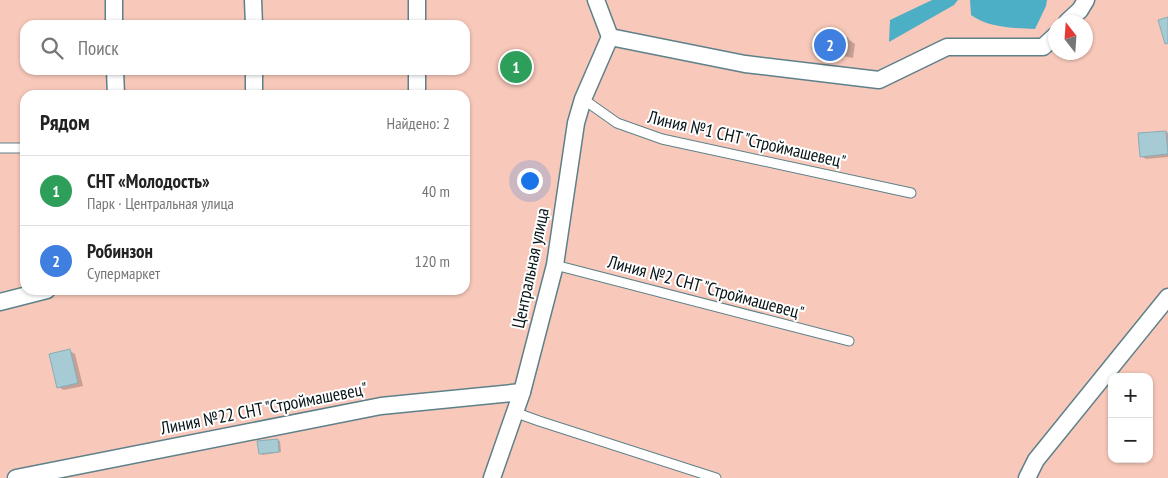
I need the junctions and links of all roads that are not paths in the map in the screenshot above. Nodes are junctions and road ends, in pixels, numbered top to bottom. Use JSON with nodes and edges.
{"nodes":[{"id":1,"x":114,"y":0,"type":"edge"},
{"id":2,"x":254,"y":0,"type":"edge"},
{"id":3,"x":417,"y":0,"type":"edge"},
{"id":4,"x":596,"y":0,"type":"edge"},
{"id":5,"x":1086,"y":0,"type":"edge"},
{"id":6,"x":1075,"y":15,"type":"edge"},
{"id":7,"x":114,"y":20,"type":"edge"},
{"id":8,"x":254,"y":20,"type":"edge"},
{"id":9,"x":417,"y":20,"type":"edge"},
{"id":10,"x":610,"y":38,"type":"junction"},
{"id":11,"x":1048,"y":43,"type":"edge"},
{"id":12,"x":116,"y":75,"type":"edge"},
{"id":13,"x":254,"y":75,"type":"edge"},
{"id":14,"x":417,"y":75,"type":"edge"},
{"id":15,"x":116,"y":90,"type":"edge"},
{"id":16,"x":254,"y":90,"type":"edge"},
{"id":17,"x":417,"y":90,"type":"edge"},
{"id":18,"x":582,"y":99,"type":"junction"},
{"id":19,"x":0,"y":148,"type":"edge"},
{"id":20,"x":20,"y":148,"type":"edge"},
{"id":21,"x":911,"y":194,"type":"dead end"},
{"id":22,"x":555,"y":264,"type":"junction"},
{"id":23,"x":27,"y":295,"type":"edge"},
{"id":24,"x":1168,"y":297,"type":"edge"},
{"id":25,"x":0,"y":302,"type":"edge"},
{"id":26,"x":849,"y":341,"type":"dead end"},
{"id":27,"x":522,"y":392,"type":"junction"},
{"id":28,"x":514,"y":412,"type":"junction"},
{"id":29,"x":16,"y":478,"type":"edge"},
{"id":30,"x":492,"y":478,"type":"edge"},
{"id":31,"x":716,"y":478,"type":"edge"},
{"id":32,"x":1026,"y":478,"type":"edge"}],
"edges":[{"from":1,"to":7,"type":"street"},
{"from":2,"to":8,"type":"street"},
{"from":3,"to":9,"type":"street"},
{"from":4,"to":10,"type":"street"},
{"from":5,"to":6,"type":"street"},
{"from":10,"to":11,"type":"street"},
{"from":10,"to":18,"type":"street","name":"Центральная улица"},
{"from":12,"to":15,"type":"street"},
{"from":13,"to":16,"type":"street"},
{"from":14,"to":17,"type":"street"},
{"from":18,"to":21,"type":"lane","name":"Линия №1 СНТ \"Строймашевец\""},
{"from":18,"to":22,"type":"street","name":"Центральная улица"},
{"from":19,"to":20,"type":"lane"},
{"from":22,"to":26,"type":"lane","name":"Линия №2 СНТ \"Строймашевец\""},
{"from":22,"to":27,"type":"street","name":"Центральная улица"},
{"from":23,"to":25,"type":"street"},
{"from":24,"to":32,"type":"street"},
{"from":27,"to":28,"type":"street","name":"Центральная улица"},
{"from":27,"to":29,"type":"street","name":"Линия №22 СНТ \"Строймашевец\""},
{"from":28,"to":30,"type":"street","name":"Центральная улица"},
{"from":28,"to":31,"type":"lane"}]}
